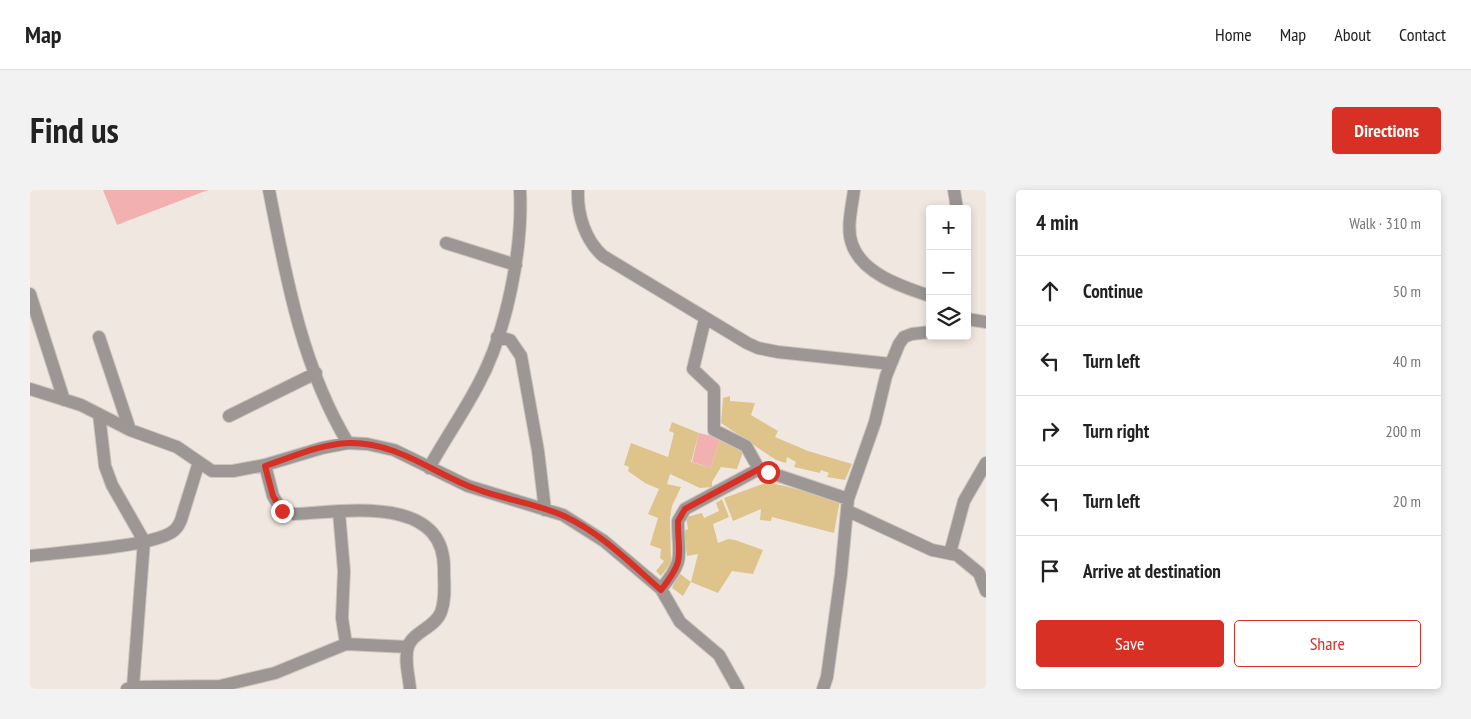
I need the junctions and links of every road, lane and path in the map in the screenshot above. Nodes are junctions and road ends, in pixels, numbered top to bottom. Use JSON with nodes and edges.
{"nodes":[{"id":1,"x":269,"y":190,"type":"edge"},
{"id":2,"x":520,"y":190,"type":"edge"},
{"id":3,"x":578,"y":190,"type":"edge"},
{"id":4,"x":854,"y":190,"type":"edge"},
{"id":5,"x":954,"y":190,"type":"edge"},
{"id":6,"x":956,"y":205,"type":"edge"},
{"id":7,"x":446,"y":244,"type":"dead end"},
{"id":8,"x":516,"y":265,"type":"junction"},
{"id":9,"x":30,"y":294,"type":"edge"},
{"id":10,"x":927,"y":295,"type":"edge"},
{"id":11,"x":705,"y":319,"type":"junction"},
{"id":12,"x":971,"y":320,"type":"edge"},
{"id":13,"x":986,"y":322,"type":"edge"},
{"id":14,"x":926,"y":333,"type":"edge"},
{"id":15,"x":497,"y":336,"type":"junction"},
{"id":16,"x":99,"y":337,"type":"dead end"},
{"id":17,"x":891,"y":364,"type":"junction"},
{"id":18,"x":316,"y":373,"type":"junction"},
{"id":19,"x":30,"y":389,"type":"edge"},
{"id":20,"x":64,"y":400,"type":"junction"},
{"id":21,"x":99,"y":414,"type":"junction"},
{"id":22,"x":229,"y":416,"type":"dead end"},
{"id":23,"x":130,"y":430,"type":"junction"},
{"id":24,"x":348,"y":443,"type":"junction"},
{"id":25,"x":199,"y":462,"type":"junction"},
{"id":26,"x":986,"y":463,"type":"edge"},
{"id":27,"x":265,"y":466,"type":"junction"},
{"id":28,"x":429,"y":468,"type":"junction"},
{"id":29,"x":759,"y":469,"type":"junction"},
{"id":30,"x":848,"y":505,"type":"junction"},
{"id":31,"x":545,"y":510,"type":"junction"},
{"id":32,"x":339,"y":512,"type":"junction"},
{"id":33,"x":144,"y":541,"type":"junction"},
{"id":34,"x":950,"y":553,"type":"junction"},
{"id":35,"x":30,"y":556,"type":"edge"},
{"id":36,"x":661,"y":590,"type":"junction"},
{"id":37,"x":986,"y":592,"type":"edge"},
{"id":38,"x":346,"y":644,"type":"junction"},
{"id":39,"x":408,"y":646,"type":"junction"},
{"id":40,"x":130,"y":688,"type":"edge"},
{"id":41,"x":410,"y":689,"type":"edge"},
{"id":42,"x":738,"y":689,"type":"edge"},
{"id":43,"x":824,"y":689,"type":"edge"}],
"edges":[{"from":1,"to":18,"type":"street"},
{"from":2,"to":8,"type":"street"},
{"from":3,"to":11,"type":"street"},
{"from":4,"to":10,"type":"street"},
{"from":5,"to":6,"type":"street"},
{"from":7,"to":8,"type":"street"},
{"from":8,"to":15,"type":"street"},
{"from":9,"to":20,"type":"street"},
{"from":11,"to":17,"type":"street"},
{"from":11,"to":29,"type":"street"},
{"from":12,"to":13,"type":"street"},
{"from":14,"to":17,"type":"street"},
{"from":15,"to":28,"type":"street"},
{"from":15,"to":31,"type":"street"},
{"from":16,"to":23,"type":"street"},
{"from":17,"to":30,"type":"street"},
{"from":18,"to":22,"type":"street"},
{"from":18,"to":24,"type":"street"},
{"from":19,"to":20,"type":"street"},
{"from":20,"to":21,"type":"street"},
{"from":21,"to":23,"type":"street"},
{"from":21,"to":33,"type":"street"},
{"from":23,"to":25,"type":"street"},
{"from":24,"to":27,"type":"street"},
{"from":24,"to":28,"type":"street"},
{"from":25,"to":27,"type":"street"},
{"from":25,"to":33,"type":"street"},
{"from":26,"to":34,"type":"street"},
{"from":27,"to":32,"type":"street"},
{"from":28,"to":31,"type":"street"},
{"from":29,"to":30,"type":"street"},
{"from":29,"to":36,"type":"street"},
{"from":30,"to":34,"type":"street"},
{"from":30,"to":43,"type":"street"},
{"from":31,"to":36,"type":"street"},
{"from":32,"to":38,"type":"street"},
{"from":32,"to":39,"type":"street"},
{"from":33,"to":35,"type":"street"},
{"from":33,"to":40,"type":"street"},
{"from":34,"to":37,"type":"street"},
{"from":36,"to":42,"type":"street"},
{"from":38,"to":39,"type":"street"},
{"from":38,"to":40,"type":"street"},
{"from":39,"to":41,"type":"street"}]}
